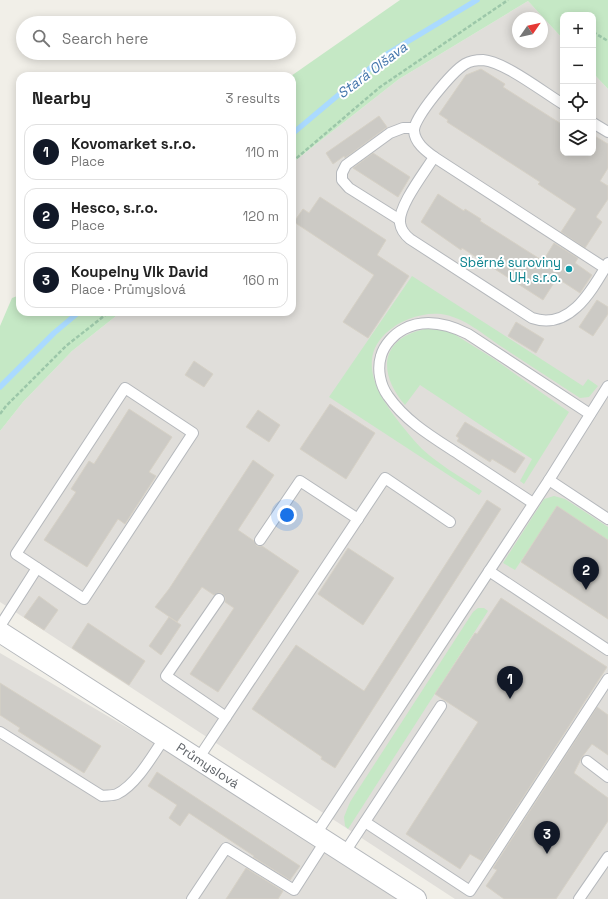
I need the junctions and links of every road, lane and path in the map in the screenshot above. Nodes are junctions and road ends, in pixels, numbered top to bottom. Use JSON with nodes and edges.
{"nodes":[{"id":1,"x":508,"y":0,"type":"edge"},
{"id":2,"x":596,"y":34,"type":"edge"},
{"id":3,"x":608,"y":41,"type":"edge"},
{"id":4,"x":560,"y":102,"type":"edge"},
{"id":5,"x":596,"y":125,"type":"edge"},
{"id":6,"x":414,"y":128,"type":"junction"},
{"id":7,"x":608,"y":132,"type":"edge"},
{"id":8,"x":434,"y":157,"type":"junction"},
{"id":9,"x":296,"y":159,"type":"edge"},
{"id":10,"x":400,"y":220,"type":"junction"},
{"id":11,"x":607,"y":265,"type":"edge"},
{"id":12,"x":104,"y":316,"type":"edge"},
{"id":13,"x":608,"y":386,"type":"edge"},
{"id":14,"x":0,"y":414,"type":"edge"},
{"id":15,"x":590,"y":414,"type":"junction"},
{"id":16,"x":549,"y":480,"type":"junction"},
{"id":17,"x":534,"y":503,"type":"junction"},
{"id":18,"x":358,"y":519,"type":"junction"},
{"id":19,"x":608,"y":519,"type":"edge"},
{"id":20,"x":450,"y":522,"type":"dead end"},
{"id":21,"x":260,"y":540,"type":"dead end"},
{"id":22,"x":37,"y":568,"type":"junction"},
{"id":23,"x":489,"y":571,"type":"junction"},
{"id":24,"x":219,"y":599,"type":"dead end"},
{"id":25,"x":0,"y":626,"type":"edge"},
{"id":26,"x":0,"y":632,"type":"edge"},
{"id":27,"x":608,"y":650,"type":"edge"},
{"id":28,"x":608,"y":679,"type":"edge"},
{"id":29,"x":441,"y":706,"type":"dead end"},
{"id":30,"x":226,"y":716,"type":"junction"},
{"id":31,"x":0,"y":732,"type":"edge"},
{"id":32,"x":165,"y":737,"type":"junction"},
{"id":33,"x":198,"y":759,"type":"junction"},
{"id":34,"x":587,"y":761,"type":"dead end"},
{"id":35,"x":608,"y":777,"type":"edge"},
{"id":36,"x":365,"y":822,"type":"junction"},
{"id":37,"x":321,"y":837,"type":"junction"},
{"id":38,"x":345,"y":852,"type":"junction"},
{"id":39,"x":608,"y":857,"type":"edge"},
{"id":40,"x":192,"y":899,"type":"edge"},
{"id":41,"x":416,"y":899,"type":"edge"},
{"id":42,"x":579,"y":899,"type":"edge"}],
"edges":[{"from":1,"to":9,"type":"path"},
{"from":2,"to":3,"type":"path"},
{"from":4,"to":6,"type":"lane"},
{"from":5,"to":7,"type":"lane"},
{"from":6,"to":8,"type":"lane"},
{"from":6,"to":10,"type":"lane"},
{"from":8,"to":10,"type":"lane"},
{"from":8,"to":11,"type":"lane"},
{"from":10,"to":11,"type":"lane"},
{"from":12,"to":14,"type":"path"},
{"from":13,"to":15,"type":"lane"},
{"from":15,"to":16,"type":"lane"},
{"from":15,"to":17,"type":"lane"},
{"from":16,"to":17,"type":"lane"},
{"from":16,"to":19,"type":"lane"},
{"from":17,"to":23,"type":"lane"},
{"from":18,"to":20,"type":"lane"},
{"from":18,"to":21,"type":"lane"},
{"from":18,"to":30,"type":"lane"},
{"from":22,"to":22,"type":"lane"},
{"from":22,"to":25,"type":"lane"},
{"from":23,"to":27,"type":"lane"},
{"from":23,"to":37,"type":"lane"},
{"from":24,"to":30,"type":"lane"},
{"from":26,"to":32,"type":"street","name":"Průmyslová"},
{"from":28,"to":36,"type":"lane"},
{"from":29,"to":36,"type":"lane"},
{"from":30,"to":33,"type":"lane"},
{"from":31,"to":32,"type":"lane"},
{"from":32,"to":33,"type":"street","name":"Průmyslová"},
{"from":33,"to":37,"type":"street","name":"Průmyslová"},
{"from":34,"to":35,"type":"lane"},
{"from":36,"to":38,"type":"lane"},
{"from":37,"to":38,"type":"street","name":"Průmyslová"},
{"from":37,"to":40,"type":"lane"},
{"from":38,"to":41,"type":"street","name":"Průmyslová"},
{"from":39,"to":42,"type":"lane"}]}
